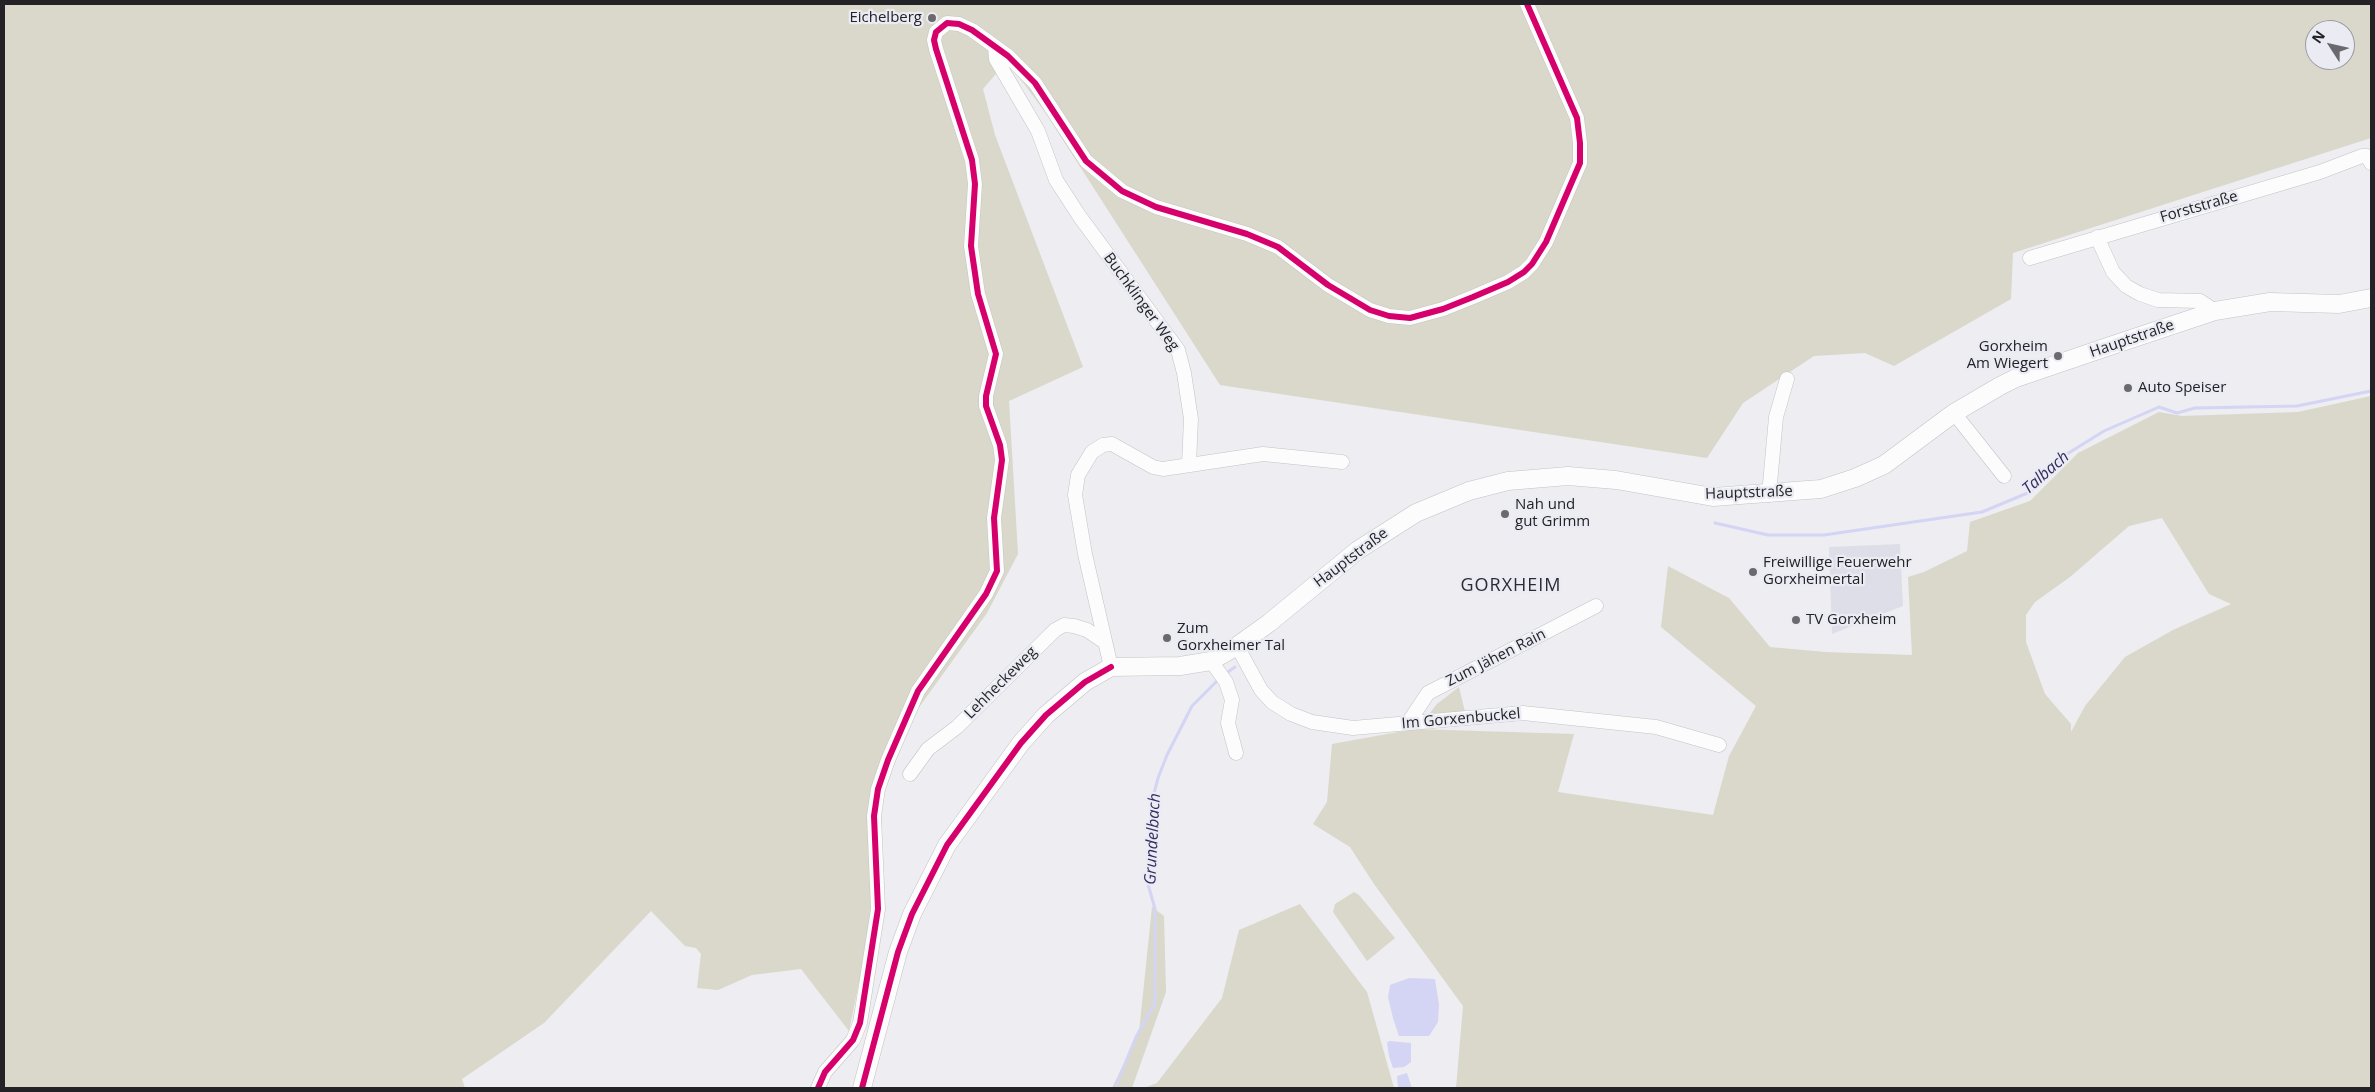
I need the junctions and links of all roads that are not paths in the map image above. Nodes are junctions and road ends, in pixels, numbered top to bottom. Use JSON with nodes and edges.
{"nodes":[{"id":1,"x":1527,"y":4,"type":"edge"},
{"id":2,"x":995,"y":47,"type":"junction"},
{"id":3,"x":2369,"y":160,"type":"edge"},
{"id":4,"x":2097,"y":236,"type":"junction"},
{"id":5,"x":2030,"y":258,"type":"dead end"},
{"id":6,"x":2371,"y":298,"type":"edge"},
{"id":7,"x":2215,"y":311,"type":"junction"},
{"id":8,"x":1787,"y":379,"type":"dead end"},
{"id":9,"x":1954,"y":412,"type":"junction"},
{"id":10,"x":1342,"y":462,"type":"dead end"},
{"id":11,"x":1189,"y":464,"type":"junction"},
{"id":12,"x":2004,"y":476,"type":"dead end"},
{"id":13,"x":1769,"y":495,"type":"junction"},
{"id":14,"x":1596,"y":606,"type":"dead end"},
{"id":15,"x":1103,"y":641,"type":"junction"},
{"id":16,"x":1237,"y":646,"type":"junction"},
{"id":17,"x":1110,"y":668,"type":"junction"},
{"id":18,"x":1218,"y":672,"type":"junction"},
{"id":19,"x":1408,"y":724,"type":"junction"},
{"id":20,"x":1719,"y":745,"type":"dead end"},
{"id":21,"x":1236,"y":753,"type":"dead end"},
{"id":22,"x":910,"y":774,"type":"dead end"},
{"id":23,"x":818,"y":1088,"type":"edge"},
{"id":24,"x":862,"y":1088,"type":"edge"}],
"edges":[{"from":1,"to":2,"type":"street"},
{"from":2,"to":11,"type":"street","name":"Buchklinger Weg"},
{"from":2,"to":23,"type":"street"},
{"from":3,"to":4,"type":"street","name":"Forststraße"},
{"from":4,"to":5,"type":"street","name":"Forststraße"},
{"from":4,"to":7,"type":"street"},
{"from":6,"to":7,"type":"main road","name":"Hauptstraße"},
{"from":7,"to":9,"type":"main road","name":"Hauptstraße"},
{"from":8,"to":13,"type":"street"},
{"from":9,"to":12,"type":"street"},
{"from":9,"to":13,"type":"main road","name":"Hauptstraße"},
{"from":10,"to":11,"type":"street"},
{"from":11,"to":15,"type":"street"},
{"from":13,"to":16,"type":"main road","name":"Hauptstraße"},
{"from":14,"to":19,"type":"street","name":"Zum Jähen Rain"},
{"from":15,"to":17,"type":"street"},
{"from":15,"to":22,"type":"street","name":"Lehheckeweg"},
{"from":16,"to":18,"type":"main road","name":"Hauptstraße"},
{"from":16,"to":19,"type":"street","name":"Im Gorxenbuckel"},
{"from":17,"to":18,"type":"main road","name":"Hauptstraße"},
{"from":17,"to":24,"type":"main road"},
{"from":18,"to":21,"type":"street"},
{"from":19,"to":20,"type":"street","name":"Im Gorxenbuckel"}]}
